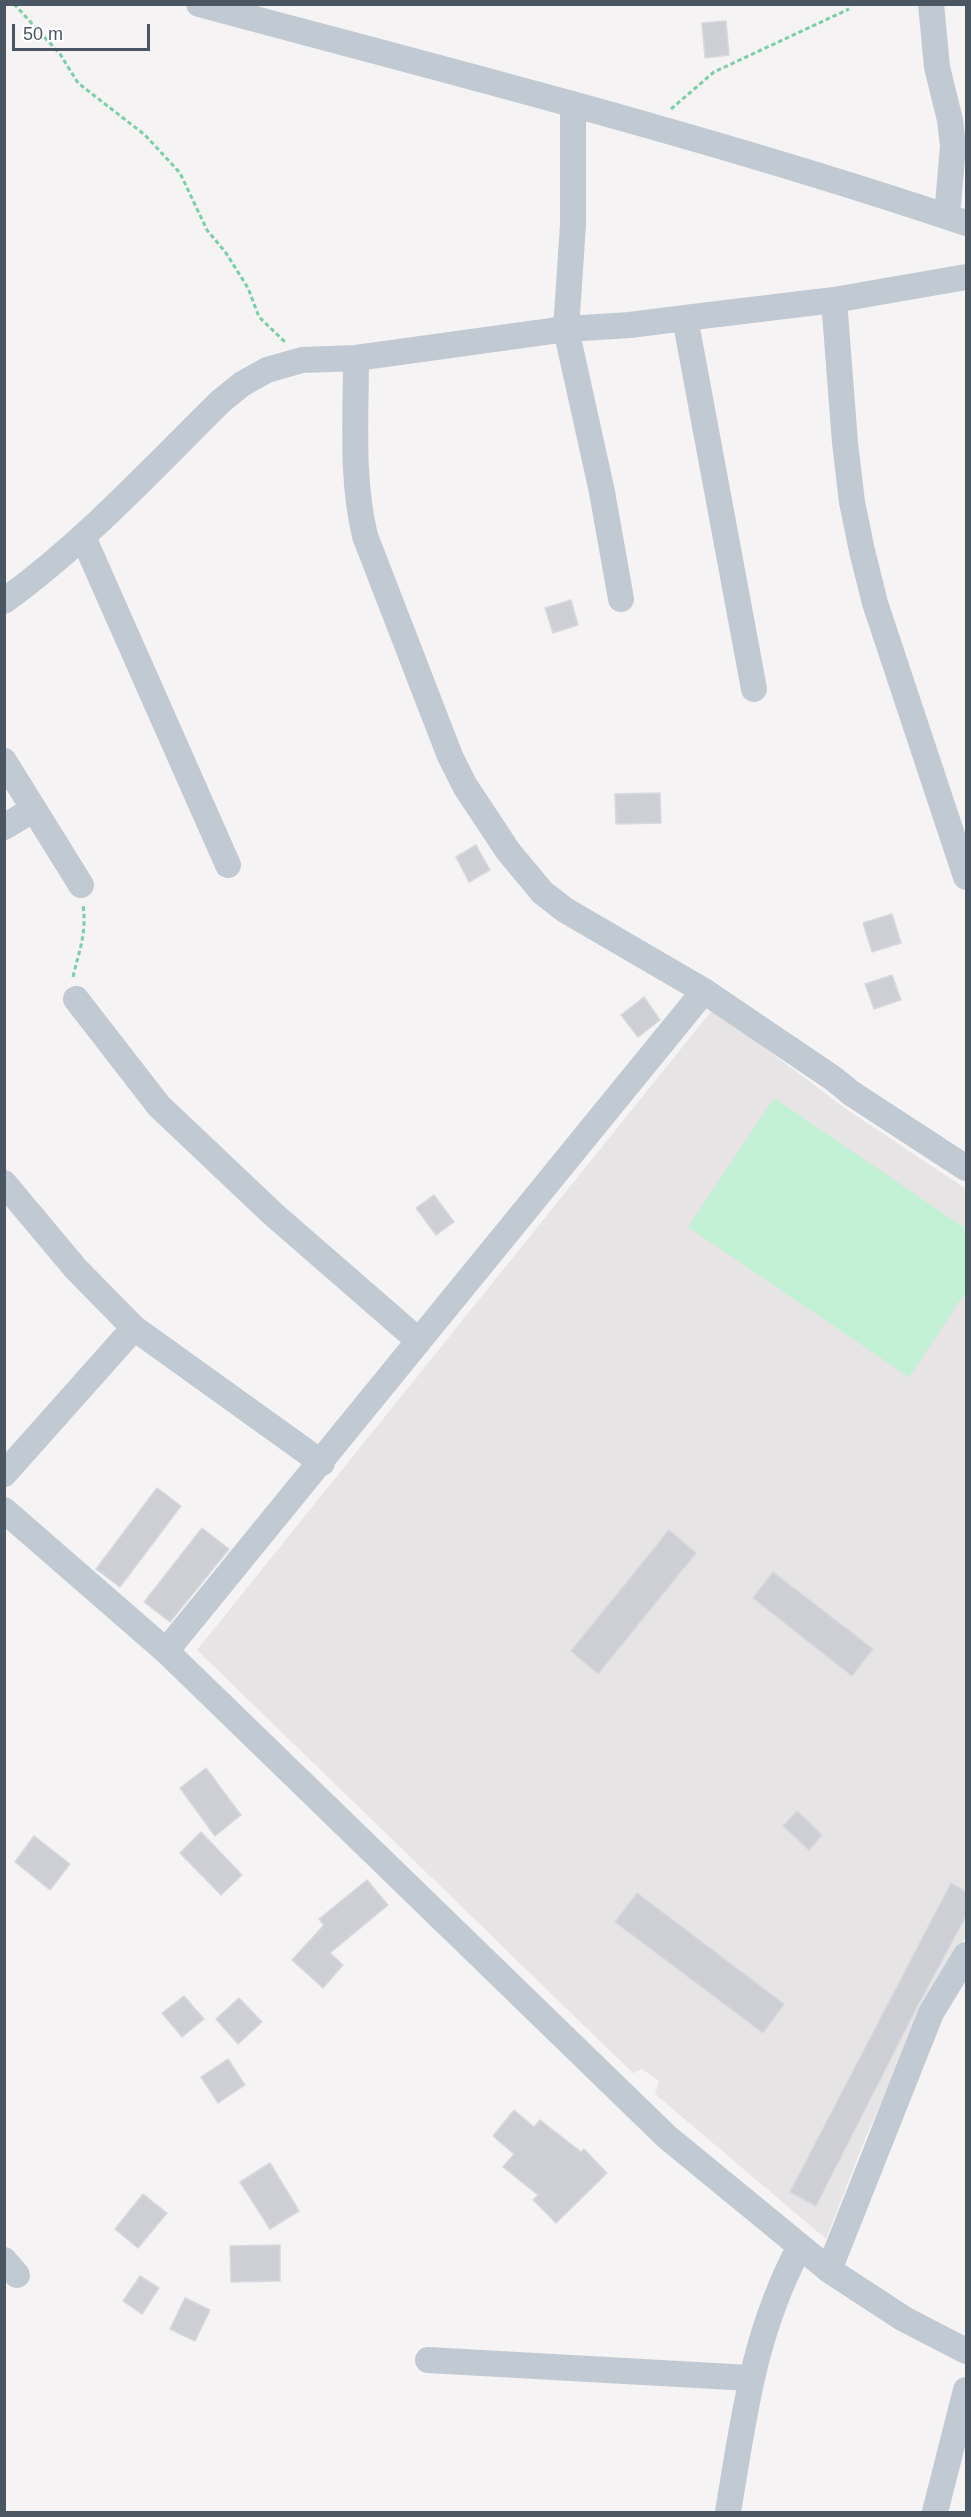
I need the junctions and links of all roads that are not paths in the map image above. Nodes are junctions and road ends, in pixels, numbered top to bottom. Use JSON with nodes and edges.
{"nodes":[{"id":1,"x":199,"y":4,"type":"edge"},
{"id":2,"x":931,"y":4,"type":"edge"},
{"id":3,"x":573,"y":104,"type":"junction"},
{"id":4,"x":957,"y":219,"type":"edge"},
{"id":5,"x":966,"y":277,"type":"edge"},
{"id":6,"x":834,"y":300,"type":"junction"},
{"id":7,"x":685,"y":318,"type":"junction"},
{"id":8,"x":566,"y":329,"type":"junction"},
{"id":9,"x":356,"y":358,"type":"junction"},
{"id":10,"x":83,"y":537,"type":"junction"},
{"id":11,"x":621,"y":599,"type":"dead end"},
{"id":12,"x":4,"y":601,"type":"edge"},
{"id":13,"x":754,"y":689,"type":"dead end"},
{"id":14,"x":4,"y":761,"type":"edge"},
{"id":15,"x":34,"y":809,"type":"junction"},
{"id":16,"x":4,"y":827,"type":"edge"},
{"id":17,"x":228,"y":865,"type":"dead end"},
{"id":18,"x":966,"y":877,"type":"edge"},
{"id":19,"x":81,"y":885,"type":"road end"},
{"id":20,"x":704,"y":991,"type":"junction"},
{"id":21,"x":76,"y":999,"type":"road end"},
{"id":22,"x":966,"y":1167,"type":"edge"},
{"id":23,"x":4,"y":1183,"type":"edge"},
{"id":24,"x":134,"y":1328,"type":"junction"},
{"id":25,"x":419,"y":1341,"type":"junction"},
{"id":26,"x":322,"y":1463,"type":"junction"},
{"id":27,"x":4,"y":1474,"type":"edge"},
{"id":28,"x":4,"y":1510,"type":"edge"},
{"id":29,"x":166,"y":1651,"type":"junction"},
{"id":30,"x":966,"y":1955,"type":"edge"},
{"id":31,"x":800,"y":2248,"type":"junction"},
{"id":32,"x":829,"y":2270,"type":"junction"},
{"id":33,"x":966,"y":2351,"type":"edge"},
{"id":34,"x":428,"y":2360,"type":"dead end"},
{"id":35,"x":750,"y":2378,"type":"junction"},
{"id":36,"x":966,"y":2390,"type":"edge"},
{"id":37,"x":728,"y":2512,"type":"edge"},
{"id":38,"x":935,"y":2512,"type":"edge"}],
"edges":[{"from":1,"to":3,"type":"street"},
{"from":2,"to":4,"type":"street"},
{"from":3,"to":4,"type":"street"},
{"from":3,"to":8,"type":"street"},
{"from":5,"to":6,"type":"street"},
{"from":6,"to":7,"type":"street"},
{"from":6,"to":18,"type":"street"},
{"from":7,"to":8,"type":"street"},
{"from":7,"to":13,"type":"street"},
{"from":8,"to":9,"type":"street"},
{"from":8,"to":11,"type":"street"},
{"from":9,"to":10,"type":"street"},
{"from":9,"to":20,"type":"street"},
{"from":10,"to":12,"type":"street"},
{"from":10,"to":17,"type":"street"},
{"from":14,"to":15,"type":"street"},
{"from":15,"to":16,"type":"street"},
{"from":15,"to":19,"type":"street"},
{"from":20,"to":22,"type":"street"},
{"from":20,"to":25,"type":"street"},
{"from":21,"to":25,"type":"street"},
{"from":23,"to":24,"type":"street"},
{"from":24,"to":26,"type":"street"},
{"from":24,"to":27,"type":"street"},
{"from":25,"to":26,"type":"street"},
{"from":26,"to":29,"type":"street"},
{"from":28,"to":29,"type":"street"},
{"from":29,"to":31,"type":"street"},
{"from":30,"to":32,"type":"street"},
{"from":31,"to":32,"type":"street"},
{"from":31,"to":35,"type":"street"},
{"from":32,"to":33,"type":"street"},
{"from":34,"to":35,"type":"street"},
{"from":35,"to":37,"type":"street"},
{"from":36,"to":38,"type":"street"}]}
